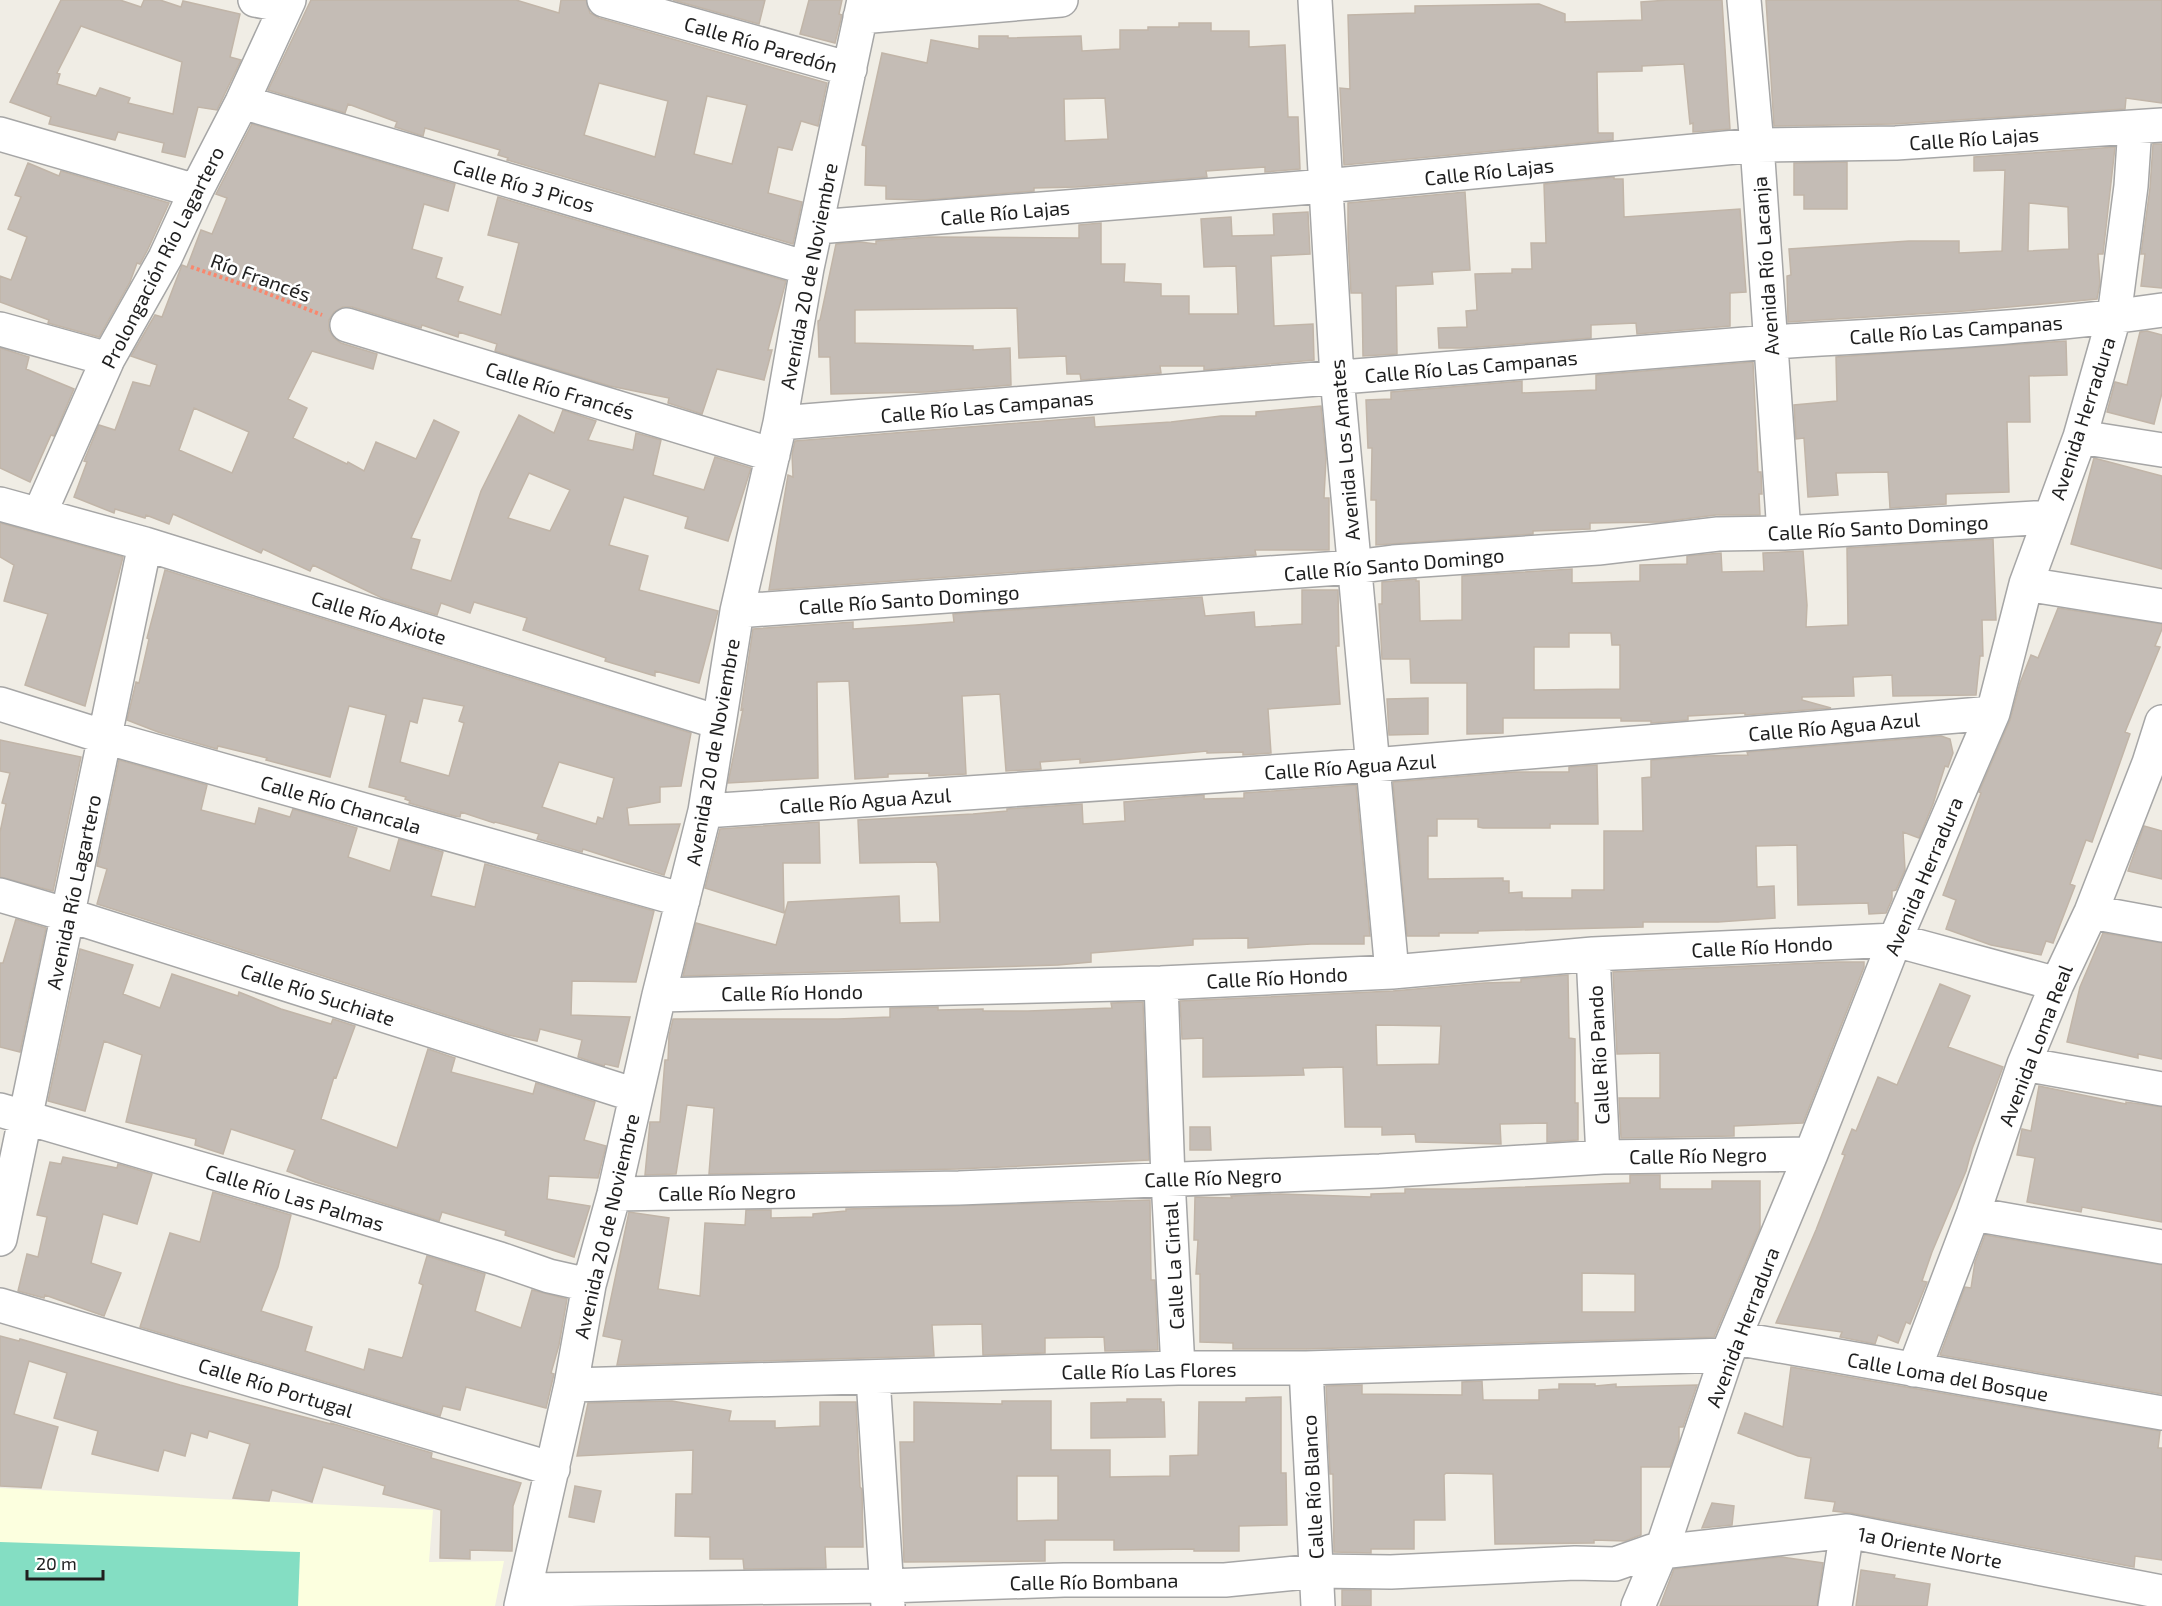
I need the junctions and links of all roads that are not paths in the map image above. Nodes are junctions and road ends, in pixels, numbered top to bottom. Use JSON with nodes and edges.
{"nodes":[{"id":1,"x":604,"y":0,"type":"edge"},
{"id":2,"x":1061,"y":0,"type":"edge"},
{"id":3,"x":1315,"y":0,"type":"edge"},
{"id":4,"x":1744,"y":0,"type":"edge"},
{"id":5,"x":277,"y":2,"type":"edge"},
{"id":6,"x":862,"y":8,"type":"edge"},
{"id":7,"x":850,"y":69,"type":"junction"},
{"id":8,"x":242,"y":102,"type":"junction"},
{"id":9,"x":2149,"y":126,"type":"edge"},
{"id":10,"x":0,"y":134,"type":"edge"},
{"id":11,"x":1757,"y":145,"type":"junction"},
{"id":12,"x":1325,"y":186,"type":"junction"},
{"id":13,"x":196,"y":190,"type":"junction"},
{"id":14,"x":817,"y":226,"type":"junction"},
{"id":15,"x":807,"y":268,"type":"junction"},
{"id":16,"x":2162,"y":310,"type":"edge"},
{"id":17,"x":2114,"y":317,"type":"junction"},
{"id":18,"x":347,"y":325,"type":"road end"},
{"id":19,"x":0,"y":329,"type":"edge"},
{"id":20,"x":1770,"y":342,"type":"junction"},
{"id":21,"x":108,"y":359,"type":"junction"},
{"id":22,"x":1337,"y":377,"type":"junction"},
{"id":23,"x":2080,"y":437,"type":"junction"},
{"id":24,"x":776,"y":439,"type":"junction"},
{"id":25,"x":2162,"y":450,"type":"edge"},
{"id":26,"x":0,"y":504,"type":"edge"},
{"id":27,"x":39,"y":515,"type":"junction"},
{"id":28,"x":2050,"y":517,"type":"junction"},
{"id":29,"x":1784,"y":533,"type":"junction"},
{"id":30,"x":145,"y":544,"type":"junction"},
{"id":31,"x":1354,"y":567,"type":"junction"},
{"id":32,"x":2026,"y":584,"type":"junction"},
{"id":33,"x":2162,"y":606,"type":"edge"},
{"id":34,"x":737,"y":611,"type":"junction"},
{"id":35,"x":0,"y":704,"type":"edge"},
{"id":36,"x":1993,"y":713,"type":"junction"},
{"id":37,"x":718,"y":722,"type":"junction"},
{"id":38,"x":2162,"y":722,"type":"edge"},
{"id":39,"x":105,"y":737,"type":"junction"},
{"id":40,"x":2155,"y":764,"type":"edge"},
{"id":41,"x":1373,"y":765,"type":"junction"},
{"id":42,"x":705,"y":811,"type":"junction"},
{"id":43,"x":0,"y":895,"type":"edge"},
{"id":44,"x":683,"y":900,"type":"junction"},
{"id":45,"x":2091,"y":912,"type":"junction"},
{"id":46,"x":68,"y":915,"type":"junction"},
{"id":47,"x":2162,"y":925,"type":"edge"},
{"id":48,"x":1895,"y":940,"type":"junction"},
{"id":49,"x":1593,"y":954,"type":"junction"},
{"id":50,"x":1392,"y":972,"type":"junction"},
{"id":51,"x":1161,"y":983,"type":"junction"},
{"id":52,"x":2057,"y":984,"type":"junction"},
{"id":53,"x":659,"y":995,"type":"junction"},
{"id":54,"x":2024,"y":1064,"type":"junction"},
{"id":55,"x":2162,"y":1089,"type":"edge"},
{"id":56,"x":635,"y":1095,"type":"junction"},
{"id":57,"x":13,"y":1114,"type":"edge"},
{"id":58,"x":1811,"y":1154,"type":"junction"},
{"id":59,"x":1603,"y":1157,"type":"junction"},
{"id":60,"x":1168,"y":1179,"type":"junction"},
{"id":61,"x":614,"y":1194,"type":"junction"},
{"id":62,"x":1973,"y":1214,"type":"junction"},
{"id":63,"x":0,"y":1239,"type":"edge"},
{"id":64,"x":2162,"y":1247,"type":"edge"},
{"id":65,"x":589,"y":1286,"type":"junction"},
{"id":66,"x":0,"y":1305,"type":"edge"},
{"id":67,"x":1731,"y":1346,"type":"junction"},
{"id":68,"x":1178,"y":1368,"type":"junction"},
{"id":69,"x":1306,"y":1368,"type":"junction"},
{"id":70,"x":1914,"y":1370,"type":"junction"},
{"id":71,"x":873,"y":1378,"type":"junction"},
{"id":72,"x":571,"y":1385,"type":"junction"},
{"id":73,"x":2162,"y":1413,"type":"edge"},
{"id":74,"x":553,"y":1469,"type":"junction"},
{"id":75,"x":1847,"y":1532,"type":"junction"},
{"id":76,"x":1661,"y":1552,"type":"junction"},
{"id":77,"x":1316,"y":1571,"type":"junction"},
{"id":78,"x":2162,"y":1592,"type":"edge"},
{"id":79,"x":887,"y":1596,"type":"edge"},
{"id":80,"x":523,"y":1598,"type":"edge"},
{"id":81,"x":1318,"y":1606,"type":"edge"},
{"id":82,"x":1638,"y":1606,"type":"edge"},
{"id":83,"x":1835,"y":1606,"type":"edge"}],
"edges":[{"from":1,"to":7,"type":"street","name":"Calle Río Paredón"},
{"from":2,"to":6,"type":"street"},
{"from":3,"to":12,"type":"street","name":"Avenida Los Amates"},
{"from":4,"to":11,"type":"street","name":"Avenida Río Lacanja"},
{"from":5,"to":8,"type":"street","name":"Prolongación Río Lagartero"},
{"from":6,"to":7,"type":"street","name":"Avenida 20 de Noviembre"},
{"from":7,"to":14,"type":"street","name":"Avenida 20 de Noviembre"},
{"from":8,"to":13,"type":"street","name":"Prolongación Río Lagartero"},
{"from":8,"to":15,"type":"street","name":"Calle Río 3 Picos"},
{"from":9,"to":11,"type":"street","name":"Calle Río Lajas"},
{"from":9,"to":17,"type":"street","name":"Avenida Herradura"},
{"from":10,"to":13,"type":"street"},
{"from":11,"to":12,"type":"street","name":"Calle Río Lajas"},
{"from":11,"to":20,"type":"street","name":"Avenida Río Lacanja"},
{"from":12,"to":14,"type":"street","name":"Calle Río Lajas"},
{"from":12,"to":22,"type":"street","name":"Avenida Los Amates"},
{"from":13,"to":21,"type":"street","name":"Prolongación Río Lagartero"},
{"from":14,"to":15,"type":"street","name":"Avenida 20 de Noviembre"},
{"from":15,"to":24,"type":"street","name":"Avenida 20 de Noviembre"},
{"from":16,"to":17,"type":"street","name":"Calle Río Las Campanas"},
{"from":17,"to":20,"type":"street","name":"Calle Río Las Campanas"},
{"from":17,"to":23,"type":"street","name":"Avenida Herradura"},
{"from":18,"to":24,"type":"street","name":"Calle Río Francés"},
{"from":19,"to":21,"type":"street"},
{"from":20,"to":22,"type":"street","name":"Calle Río Las Campanas"},
{"from":20,"to":29,"type":"street","name":"Avenida Río Lacanja"},
{"from":21,"to":27,"type":"street","name":"Prolongación Río Lagartero"},
{"from":22,"to":24,"type":"street","name":"Calle Río Las Campanas"},
{"from":22,"to":31,"type":"street","name":"Avenida Los Amates"},
{"from":23,"to":25,"type":"street"},
{"from":23,"to":28,"type":"street","name":"Avenida Herradura"},
{"from":24,"to":34,"type":"street","name":"Avenida 20 de Noviembre"},
{"from":26,"to":27,"type":"street","name":"Calle Río Axiote"},
{"from":27,"to":30,"type":"street","name":"Calle Río Axiote"},
{"from":28,"to":29,"type":"street","name":"Calle Río Santo Domingo"},
{"from":28,"to":32,"type":"street","name":"Avenida Herradura"},
{"from":29,"to":31,"type":"street","name":"Calle Río Santo Domingo"},
{"from":30,"to":37,"type":"street","name":"Calle Río Axiote"},
{"from":30,"to":39,"type":"street","name":"Avenida Río Lagartero"},
{"from":31,"to":34,"type":"street","name":"Calle Río Santo Domingo"},
{"from":31,"to":41,"type":"street","name":"Avenida Los Amates"},
{"from":32,"to":33,"type":"street"},
{"from":32,"to":36,"type":"street","name":"Avenida Herradura"},
{"from":34,"to":37,"type":"street","name":"Avenida 20 de Noviembre"},
{"from":35,"to":39,"type":"street","name":"Calle Río Chancala"},
{"from":36,"to":41,"type":"street","name":"Calle Río Agua Azul"},
{"from":36,"to":48,"type":"street","name":"Avenida Herradura"},
{"from":37,"to":42,"type":"street","name":"Avenida 20 de Noviembre"},
{"from":38,"to":40,"type":"street","name":"Avenida Loma Real"},
{"from":39,"to":44,"type":"street","name":"Calle Río Chancala"},
{"from":39,"to":46,"type":"street","name":"Avenida Río Lagartero"},
{"from":40,"to":45,"type":"street","name":"Avenida Loma Real"},
{"from":41,"to":42,"type":"street","name":"Calle Río Agua Azul"},
{"from":41,"to":50,"type":"street","name":"Avenida Los Amates"},
{"from":42,"to":44,"type":"street","name":"Avenida 20 de Noviembre"},
{"from":43,"to":46,"type":"street","name":"Calle Río Suchiate"},
{"from":44,"to":53,"type":"street","name":"Avenida 20 de Noviembre"},
{"from":45,"to":47,"type":"street"},
{"from":45,"to":52,"type":"street","name":"Avenida Loma Real"},
{"from":46,"to":56,"type":"street","name":"Calle Río Suchiate"},
{"from":46,"to":57,"type":"street","name":"Avenida Río Lagartero"},
{"from":48,"to":49,"type":"street","name":"Calle Río Hondo"},
{"from":48,"to":52,"type":"street","name":"Calle Río Hondo"},
{"from":48,"to":58,"type":"street","name":"Avenida Herradura"},
{"from":49,"to":50,"type":"street","name":"Calle Río Hondo"},
{"from":49,"to":59,"type":"street","name":"Calle Río Pando"},
{"from":50,"to":51,"type":"street","name":"Calle Río Hondo"},
{"from":51,"to":53,"type":"street","name":"Calle Río Hondo"},
{"from":51,"to":60,"type":"street","name":"Calle La Cintal"},
{"from":52,"to":54,"type":"street","name":"Avenida Loma Real"},
{"from":53,"to":56,"type":"street","name":"Avenida 20 de Noviembre"},
{"from":54,"to":55,"type":"street"},
{"from":54,"to":62,"type":"street","name":"Avenida Loma Real"},
{"from":56,"to":61,"type":"street","name":"Avenida 20 de Noviembre"},
{"from":57,"to":63,"type":"street","name":"Avenida Río Lagartero"},
{"from":57,"to":65,"type":"street","name":"Calle Río Las Palmas"},
{"from":58,"to":59,"type":"street","name":"Calle Río Negro"},
{"from":58,"to":67,"type":"street","name":"Avenida Herradura"},
{"from":59,"to":60,"type":"street","name":"Calle Río Negro"},
{"from":60,"to":61,"type":"street","name":"Calle Río Negro"},
{"from":60,"to":68,"type":"street","name":"Calle La Cintal"},
{"from":61,"to":65,"type":"street","name":"Avenida 20 de Noviembre"},
{"from":62,"to":64,"type":"street"},
{"from":62,"to":70,"type":"street","name":"Avenida Loma Real"},
{"from":65,"to":72,"type":"street","name":"Avenida 20 de Noviembre"},
{"from":66,"to":74,"type":"street","name":"Calle Río Portugal"},
{"from":67,"to":69,"type":"street","name":"Calle Río Las Flores"},
{"from":67,"to":70,"type":"street","name":"Calle Loma del Bosque"},
{"from":67,"to":76,"type":"street","name":"Avenida Herradura"},
{"from":68,"to":69,"type":"street","name":"Calle Río Las Flores"},
{"from":68,"to":71,"type":"street","name":"Calle Río Las Flores"},
{"from":69,"to":77,"type":"street","name":"Calle Río Blanco"},
{"from":70,"to":73,"type":"street","name":"Calle Loma del Bosque"},
{"from":71,"to":72,"type":"street","name":"Calle Río Las Flores"},
{"from":71,"to":79,"type":"street"},
{"from":72,"to":74,"type":"street","name":"Avenida 20 de Noviembre"},
{"from":74,"to":80,"type":"street","name":"Avenida 20 de Noviembre"},
{"from":75,"to":76,"type":"street","name":"1a Oriente Norte"},
{"from":75,"to":78,"type":"street","name":"1a Oriente Norte"},
{"from":75,"to":83,"type":"street"},
{"from":76,"to":77,"type":"street","name":"Calle Río Bombana"},
{"from":76,"to":82,"type":"street","name":"Avenida Herradura"},
{"from":77,"to":79,"type":"street","name":"Calle Río Bombana"},
{"from":77,"to":81,"type":"street","name":"Calle Río Blanco"},
{"from":79,"to":80,"type":"street","name":"Calle Río Bombana"}]}
